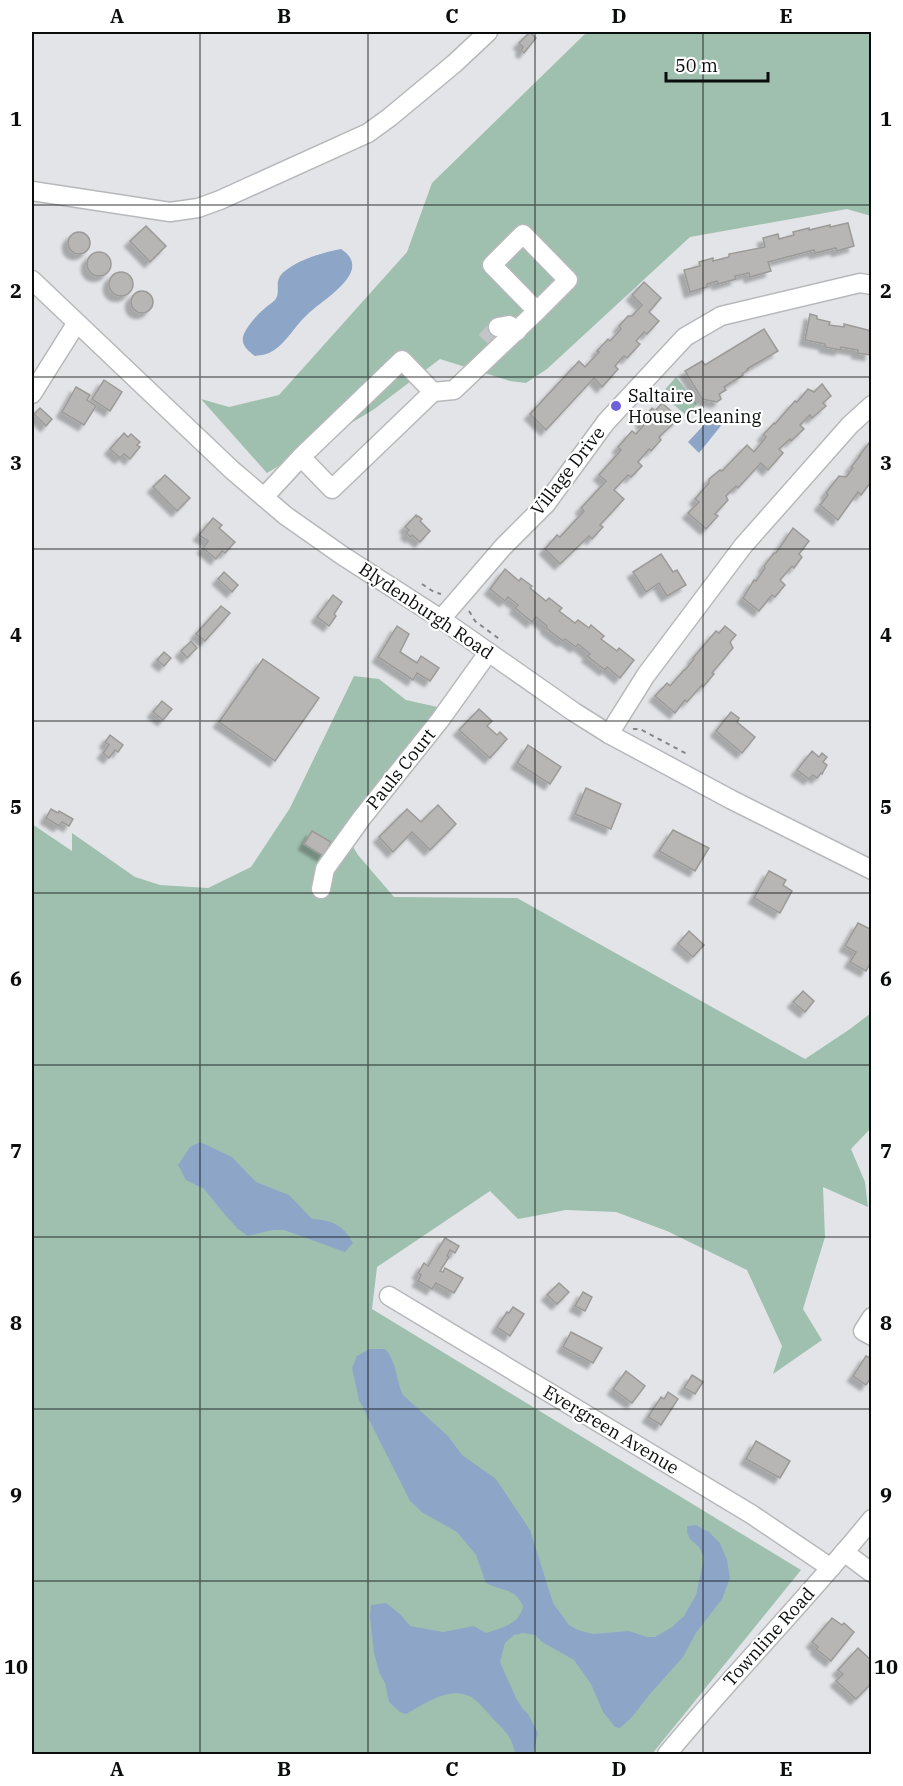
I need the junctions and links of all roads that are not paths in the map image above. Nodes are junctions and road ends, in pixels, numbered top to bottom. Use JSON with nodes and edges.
{"nodes":[{"id":1,"x":488,"y":32,"type":"edge"},
{"id":2,"x":32,"y":191,"type":"edge"},
{"id":3,"x":32,"y":280,"type":"edge"},
{"id":4,"x":872,"y":285,"type":"edge"},
{"id":5,"x":537,"y":311,"type":"dead end"},
{"id":6,"x":76,"y":324,"type":"junction"},
{"id":7,"x":498,"y":327,"type":"dead end"},
{"id":8,"x":517,"y":331,"type":"junction"},
{"id":9,"x":485,"y":341,"type":"dead end"},
{"id":10,"x":487,"y":360,"type":"junction"},
{"id":11,"x":433,"y":392,"type":"junction"},
{"id":12,"x":32,"y":394,"type":"edge"},
{"id":13,"x":872,"y":405,"type":"edge"},
{"id":14,"x":301,"y":458,"type":"junction"},
{"id":15,"x":264,"y":497,"type":"junction"},
{"id":16,"x":441,"y":619,"type":"junction"},
{"id":17,"x":488,"y":653,"type":"junction"},
{"id":18,"x":613,"y":727,"type":"junction"},
{"id":19,"x":872,"y":870,"type":"edge"},
{"id":20,"x":321,"y":889,"type":"dead end"},
{"id":21,"x":389,"y":1296,"type":"dead end"},
{"id":22,"x":872,"y":1317,"type":"edge"},
{"id":23,"x":872,"y":1336,"type":"edge"},
{"id":24,"x":872,"y":1519,"type":"edge"},
{"id":25,"x":844,"y":1552,"type":"junction"},
{"id":26,"x":831,"y":1568,"type":"junction"},
{"id":27,"x":872,"y":1573,"type":"edge"},
{"id":28,"x":667,"y":1755,"type":"edge"}],
"edges":[{"from":1,"to":2,"type":"street"},
{"from":3,"to":6,"type":"street","name":"Blydenburgh Road"},
{"from":4,"to":16,"type":"street","name":"Village Drive"},
{"from":5,"to":8,"type":"street"},
{"from":6,"to":12,"type":"street"},
{"from":6,"to":15,"type":"street","name":"Blydenburgh Road"},
{"from":7,"to":8,"type":"street"},
{"from":8,"to":10,"type":"street"},
{"from":9,"to":10,"type":"street"},
{"from":10,"to":11,"type":"street"},
{"from":11,"to":14,"type":"street"},
{"from":11,"to":14,"type":"street"},
{"from":13,"to":18,"type":"street"},
{"from":14,"to":15,"type":"street"},
{"from":15,"to":16,"type":"street","name":"Blydenburgh Road"},
{"from":16,"to":17,"type":"street","name":"Blydenburgh Road"},
{"from":17,"to":18,"type":"street","name":"Blydenburgh Road"},
{"from":17,"to":20,"type":"street","name":"Pauls Court"},
{"from":18,"to":19,"type":"street","name":"Blydenburgh Road"},
{"from":21,"to":26,"type":"street","name":"Evergreen Avenue"},
{"from":22,"to":23,"type":"street"},
{"from":24,"to":25,"type":"street","name":"Townline Road"},
{"from":25,"to":26,"type":"street","name":"Townline Road"},
{"from":25,"to":27,"type":"street"},
{"from":26,"to":28,"type":"street","name":"Townline Road"}]}
